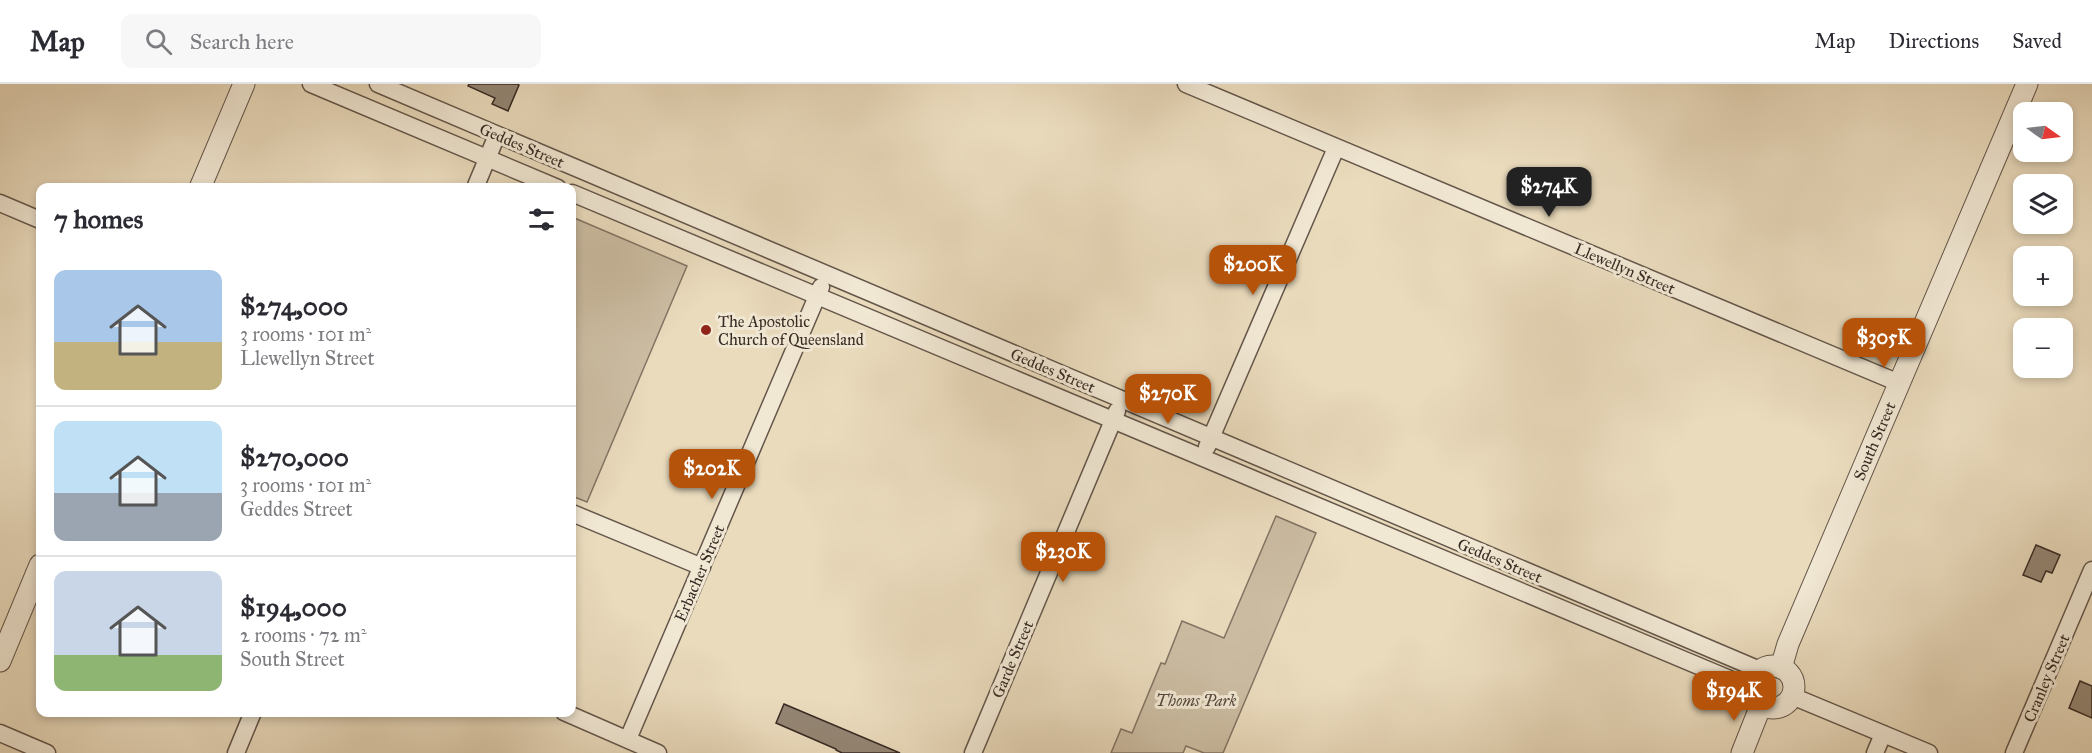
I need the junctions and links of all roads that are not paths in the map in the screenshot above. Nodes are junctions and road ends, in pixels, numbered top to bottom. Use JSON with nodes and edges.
{"nodes":[{"id":1,"x":244,"y":84,"type":"edge"},
{"id":2,"x":311,"y":84,"type":"edge"},
{"id":3,"x":378,"y":84,"type":"edge"},
{"id":4,"x":1186,"y":84,"type":"edge"},
{"id":5,"x":2023,"y":85,"type":"edge"},
{"id":6,"x":497,"y":135,"type":"junction"},
{"id":7,"x":1336,"y":148,"type":"junction"},
{"id":8,"x":488,"y":158,"type":"junction"},
{"id":9,"x":202,"y":183,"type":"edge"},
{"id":10,"x":477,"y":183,"type":"edge"},
{"id":11,"x":546,"y":183,"type":"edge"},
{"id":12,"x":576,"y":195,"type":"edge"},
{"id":13,"x":0,"y":203,"type":"edge"},
{"id":14,"x":36,"y":218,"type":"edge"},
{"id":15,"x":826,"y":275,"type":"junction"},
{"id":16,"x":818,"y":296,"type":"junction"},
{"id":17,"x":1899,"y":382,"type":"junction"},
{"id":18,"x":1122,"y":399,"type":"junction"},
{"id":19,"x":1113,"y":420,"type":"junction"},
{"id":20,"x":1211,"y":438,"type":"junction"},
{"id":21,"x":1202,"y":458,"type":"junction"},
{"id":22,"x":576,"y":515,"type":"edge"},
{"id":23,"x":702,"y":567,"type":"junction"},
{"id":24,"x":2092,"y":570,"type":"edge"},
{"id":25,"x":36,"y":575,"type":"edge"},
{"id":26,"x":1544,"y":579,"type":"junction"},
{"id":27,"x":1536,"y":598,"type":"junction"},
{"id":28,"x":0,"y":661,"type":"edge"},
{"id":29,"x":1763,"y":683,"type":"junction"},
{"id":30,"x":1792,"y":696,"type":"junction"},
{"id":31,"x":251,"y":717,"type":"edge"},
{"id":32,"x":576,"y":717,"type":"edge"},
{"id":33,"x":0,"y":733,"type":"edge"},
{"id":34,"x":1883,"y":734,"type":"junction"},
{"id":35,"x":628,"y":739,"type":"junction"},
{"id":36,"x":47,"y":753,"type":"edge"},
{"id":37,"x":236,"y":753,"type":"edge"},
{"id":38,"x":658,"y":753,"type":"edge"},
{"id":39,"x":973,"y":753,"type":"edge"},
{"id":40,"x":1742,"y":753,"type":"edge"},
{"id":41,"x":1875,"y":753,"type":"edge"},
{"id":42,"x":1929,"y":753,"type":"edge"},
{"id":43,"x":2014,"y":753,"type":"edge"}],
"edges":[{"from":1,"to":9,"type":"street"},
{"from":2,"to":8,"type":"street","name":"Geddes Street"},
{"from":3,"to":6,"type":"street","name":"Geddes Street"},
{"from":4,"to":7,"type":"street","name":"Llewellyn Street"},
{"from":5,"to":17,"type":"street","name":"South Street"},
{"from":6,"to":8,"type":"street"},
{"from":6,"to":15,"type":"street","name":"Geddes Street"},
{"from":7,"to":17,"type":"street","name":"Llewellyn Street"},
{"from":7,"to":20,"type":"street"},
{"from":8,"to":10,"type":"street"},
{"from":8,"to":11,"type":"street","name":"Geddes Street"},
{"from":12,"to":16,"type":"street","name":"Geddes Street"},
{"from":13,"to":14,"type":"street"},
{"from":15,"to":16,"type":"street","name":"Erbacher Street"},
{"from":15,"to":18,"type":"street","name":"Geddes Street"},
{"from":16,"to":19,"type":"street","name":"Geddes Street"},
{"from":16,"to":23,"type":"street","name":"Erbacher Street"},
{"from":17,"to":29,"type":"street","name":"South Street"},
{"from":18,"to":19,"type":"street","name":"Garde Street"},
{"from":18,"to":20,"type":"street","name":"Geddes Street"},
{"from":19,"to":21,"type":"street","name":"Geddes Street"},
{"from":19,"to":39,"type":"street","name":"Garde Street"},
{"from":20,"to":21,"type":"street"},
{"from":20,"to":26,"type":"street","name":"Geddes Street"},
{"from":21,"to":27,"type":"street","name":"Geddes Street"},
{"from":22,"to":23,"type":"street"},
{"from":23,"to":35,"type":"street","name":"Erbacher Street"},
{"from":24,"to":43,"type":"street","name":"Cranley Street"},
{"from":25,"to":28,"type":"street"},
{"from":26,"to":27,"type":"street"},
{"from":26,"to":29,"type":"street","name":"Geddes Street"},
{"from":27,"to":29,"type":"street","name":"Geddes Street"},
{"from":29,"to":30,"type":"street"},
{"from":29,"to":30,"type":"street"},
{"from":29,"to":40,"type":"street","name":"South Street"},
{"from":30,"to":34,"type":"street"},
{"from":31,"to":37,"type":"street"},
{"from":32,"to":35,"type":"street"},
{"from":33,"to":36,"type":"street"},
{"from":34,"to":41,"type":"street"},
{"from":34,"to":42,"type":"street"},
{"from":35,"to":38,"type":"street"}]}
